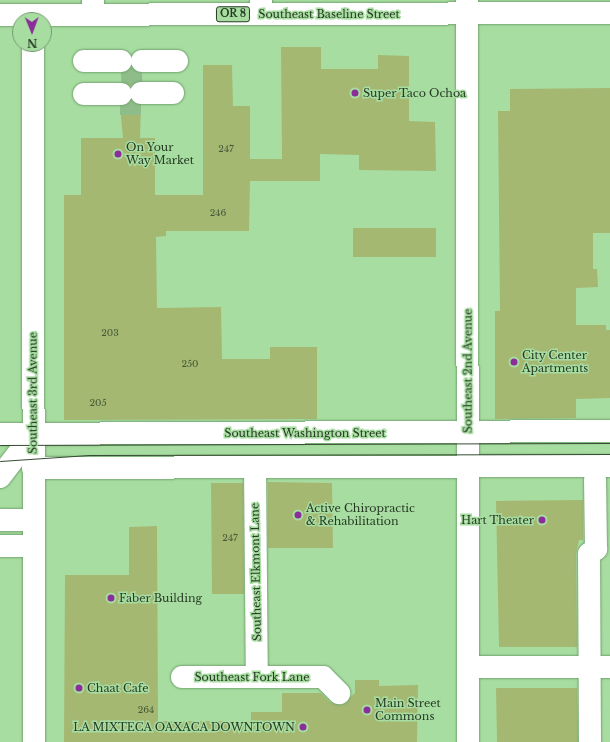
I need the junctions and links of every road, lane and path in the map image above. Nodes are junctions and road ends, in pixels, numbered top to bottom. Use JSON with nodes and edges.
{"nodes":[{"id":1,"x":261,"y":7,"type":"edge"},
{"id":2,"x":365,"y":7,"type":"edge"},
{"id":3,"x":467,"y":7,"type":"edge"},
{"id":4,"x":93,"y":8,"type":"edge"},
{"id":5,"x":32,"y":12,"type":"edge"},
{"id":6,"x":12,"y":14,"type":"edge"},
{"id":7,"x":610,"y":14,"type":"edge"},
{"id":8,"x":0,"y":15,"type":"edge"},
{"id":9,"x":32,"y":52,"type":"edge"},
{"id":10,"x":131,"y":83,"type":"junction"},
{"id":11,"x":610,"y":431,"type":"edge"},
{"id":12,"x":468,"y":433,"type":"junction"},
{"id":13,"x":0,"y":434,"type":"edge"},
{"id":14,"x":33,"y":434,"type":"junction"},
{"id":15,"x":255,"y":467,"type":"junction"},
{"id":16,"x":468,"y":467,"type":"junction"},
{"id":17,"x":34,"y":468,"type":"junction"},
{"id":18,"x":603,"y":473,"type":"edge"},
{"id":19,"x":0,"y":477,"type":"edge"},
{"id":20,"x":0,"y":520,"type":"edge"},
{"id":21,"x":34,"y":520,"type":"junction"},
{"id":22,"x":0,"y":546,"type":"edge"},
{"id":23,"x":34,"y":546,"type":"junction"},
{"id":24,"x":468,"y":667,"type":"junction"},
{"id":25,"x":600,"y":667,"type":"edge"},
{"id":26,"x":182,"y":677,"type":"dead end"},
{"id":27,"x":258,"y":677,"type":"junction"},
{"id":28,"x":339,"y":693,"type":"dead end"},
{"id":29,"x":34,"y":742,"type":"edge"},
{"id":30,"x":468,"y":742,"type":"edge"},
{"id":31,"x":590,"y":742,"type":"edge"}],
"edges":[{"from":1,"to":2,"type":"main road","name":"Southeast Baseline Street","number":"OR 8"},
{"from":1,"to":4,"type":"main road","name":"Southeast Baseline Street","number":"OR 8"},
{"from":2,"to":3,"type":"main road","name":"Southeast Baseline Street","number":"OR 8"},
{"from":3,"to":7,"type":"main road","name":"Southeast Baseline Street","number":"OR 8"},
{"from":3,"to":12,"type":"main road","name":"Southeast 2nd Avenue"},
{"from":4,"to":5,"type":"main road","name":"Southeast Baseline Street","number":"OR 8"},
{"from":6,"to":8,"type":"main road","name":"Southeast Baseline Street","number":"OR 8"},
{"from":9,"to":14,"type":"main road","name":"Southeast 3rd Avenue"},
{"from":10,"to":10,"type":"main road"},
{"from":10,"to":10,"type":"main road"},
{"from":11,"to":12,"type":"main road","name":"Southeast Washington Street"},
{"from":12,"to":14,"type":"main road","name":"Southeast Washington Street"},
{"from":12,"to":16,"type":"main road","name":"Southeast 2nd Avenue"},
{"from":13,"to":14,"type":"main road","name":"Southeast Washington Street"},
{"from":14,"to":17,"type":"main road","name":"Southeast 3rd Avenue"},
{"from":14,"to":19,"type":"main road"},
{"from":15,"to":16,"type":"main road"},
{"from":15,"to":17,"type":"main road"},
{"from":15,"to":27,"type":"main road","name":"Southeast Elkmont Lane"},
{"from":16,"to":18,"type":"main road"},
{"from":16,"to":24,"type":"main road","name":"Southeast 2nd Avenue"},
{"from":17,"to":21,"type":"main road","name":"Southeast 3rd Avenue"},
{"from":18,"to":25,"type":"main road"},
{"from":20,"to":21,"type":"main road"},
{"from":21,"to":23,"type":"main road","name":"Southeast 3rd Avenue"},
{"from":22,"to":23,"type":"main road"},
{"from":23,"to":29,"type":"main road","name":"Southeast 3rd Avenue"},
{"from":24,"to":25,"type":"main road"},
{"from":24,"to":30,"type":"main road","name":"Southeast 2nd Avenue"},
{"from":25,"to":31,"type":"main road"},
{"from":26,"to":27,"type":"main road","name":"Southeast Fork Lane"},
{"from":27,"to":28,"type":"main road","name":"Southeast Fork Lane"}]}
